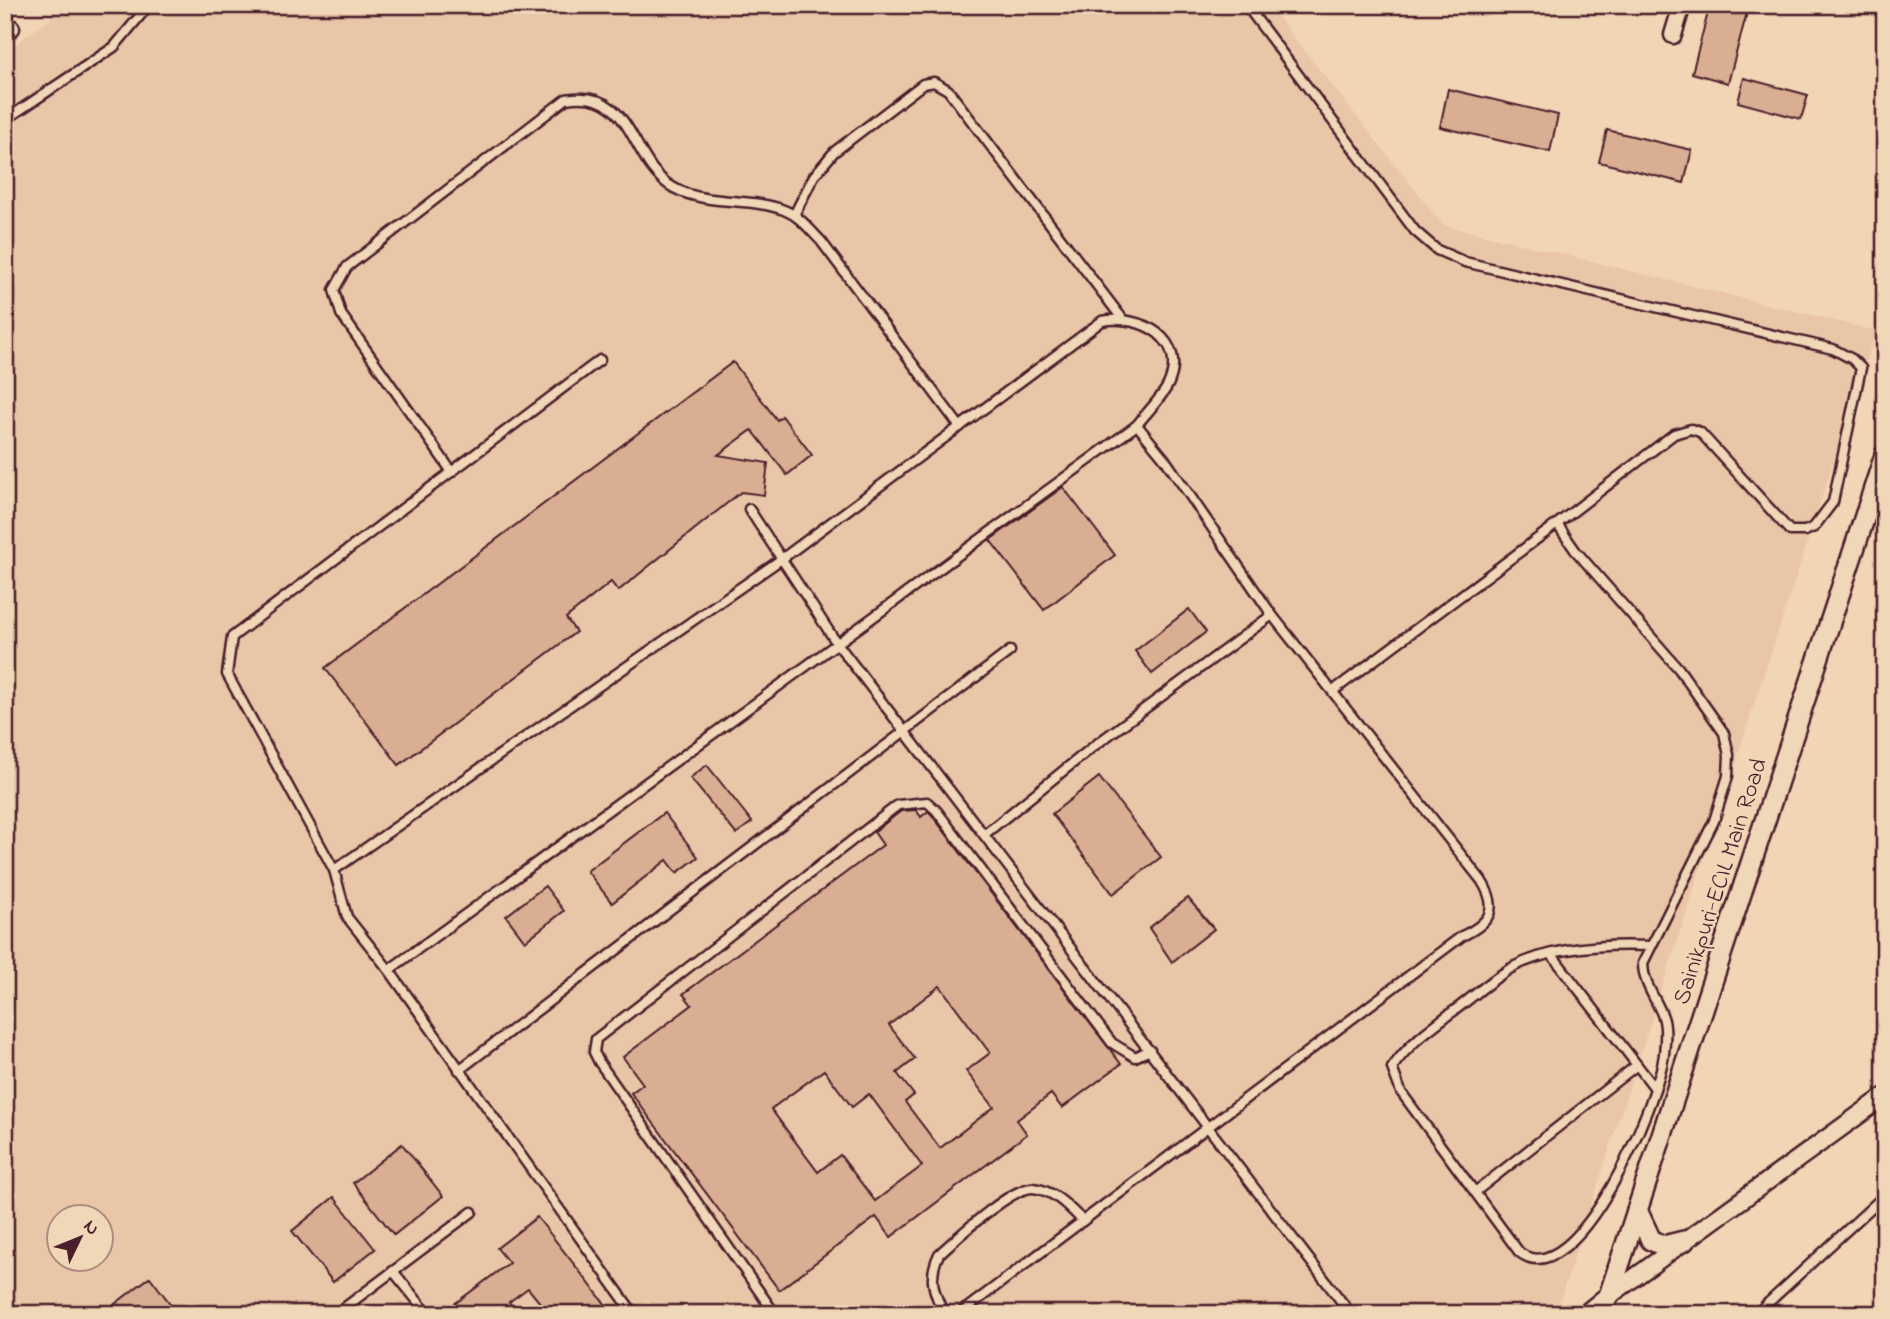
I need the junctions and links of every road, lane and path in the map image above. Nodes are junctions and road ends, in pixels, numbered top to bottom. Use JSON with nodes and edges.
{"nodes":[{"id":1,"x":149,"y":5,"type":"edge"},
{"id":2,"x":1247,"y":5,"type":"edge"},
{"id":3,"x":1682,"y":5,"type":"edge"},
{"id":4,"x":1673,"y":35,"type":"dead end"},
{"id":5,"x":5,"y":120,"type":"edge"},
{"id":6,"x":793,"y":215,"type":"junction"},
{"id":7,"x":1121,"y":317,"type":"junction"},
{"id":8,"x":600,"y":360,"type":"dead end"},
{"id":9,"x":1137,"y":425,"type":"junction"},
{"id":10,"x":960,"y":426,"type":"junction"},
{"id":11,"x":1885,"y":455,"type":"edge"},
{"id":12,"x":452,"y":472,"type":"junction"},
{"id":13,"x":749,"y":509,"type":"dead end"},
{"id":14,"x":1557,"y":524,"type":"junction"},
{"id":15,"x":783,"y":558,"type":"junction"},
{"id":16,"x":1272,"y":615,"type":"junction"},
{"id":17,"x":836,"y":642,"type":"junction"},
{"id":18,"x":1010,"y":651,"type":"dead end"},
{"id":19,"x":1333,"y":691,"type":"junction"},
{"id":20,"x":906,"y":730,"type":"junction"},
{"id":21,"x":985,"y":834,"type":"junction"},
{"id":22,"x":334,"y":870,"type":"junction"},
{"id":23,"x":1651,"y":946,"type":"junction"},
{"id":24,"x":1552,"y":955,"type":"junction"},
{"id":25,"x":389,"y":970,"type":"junction"},
{"id":26,"x":1150,"y":1050,"type":"junction"},
{"id":27,"x":1637,"y":1065,"type":"junction"},
{"id":28,"x":459,"y":1070,"type":"junction"},
{"id":29,"x":1654,"y":1087,"type":"junction"},
{"id":30,"x":1885,"y":1097,"type":"edge"},
{"id":31,"x":1208,"y":1126,"type":"junction"},
{"id":32,"x":1475,"y":1192,"type":"junction"},
{"id":33,"x":1885,"y":1195,"type":"edge"},
{"id":34,"x":1637,"y":1210,"type":"junction"},
{"id":35,"x":472,"y":1212,"type":"dead end"},
{"id":36,"x":1083,"y":1220,"type":"junction"},
{"id":37,"x":1684,"y":1241,"type":"junction"},
{"id":38,"x":393,"y":1271,"type":"junction"},
{"id":39,"x":1609,"y":1296,"type":"junction"},
{"id":40,"x":632,"y":1311,"type":"edge"},
{"id":41,"x":336,"y":1314,"type":"edge"},
{"id":42,"x":428,"y":1314,"type":"edge"},
{"id":43,"x":621,"y":1314,"type":"edge"},
{"id":44,"x":775,"y":1314,"type":"edge"},
{"id":45,"x":944,"y":1314,"type":"edge"},
{"id":46,"x":960,"y":1314,"type":"edge"},
{"id":47,"x":1351,"y":1314,"type":"edge"},
{"id":48,"x":1587,"y":1314,"type":"edge"},
{"id":49,"x":1756,"y":1314,"type":"edge"}],
"edges":[{"from":1,"to":5,"type":"lane"},
{"from":2,"to":14,"type":"lane"},
{"from":3,"to":4,"type":"street"},
{"from":6,"to":7,"type":"lane"},
{"from":6,"to":10,"type":"lane"},
{"from":6,"to":12,"type":"lane"},
{"from":7,"to":9,"type":"lane"},
{"from":7,"to":10,"type":"lane"},
{"from":8,"to":12,"type":"lane"},
{"from":9,"to":16,"type":"lane"},
{"from":9,"to":17,"type":"lane"},
{"from":10,"to":15,"type":"lane"},
{"from":11,"to":34,"type":"street","name":"Sainikpuri-ECIL Main Road"},
{"from":12,"to":22,"type":"lane"},
{"from":13,"to":15,"type":"lane"},
{"from":14,"to":19,"type":"lane"},
{"from":14,"to":23,"type":"lane"},
{"from":15,"to":17,"type":"lane"},
{"from":15,"to":22,"type":"lane"},
{"from":16,"to":19,"type":"lane"},
{"from":16,"to":21,"type":"lane"},
{"from":17,"to":20,"type":"lane"},
{"from":17,"to":25,"type":"lane"},
{"from":18,"to":20,"type":"lane"},
{"from":19,"to":31,"type":"lane"},
{"from":20,"to":21,"type":"lane"},
{"from":20,"to":28,"type":"lane"},
{"from":21,"to":26,"type":"lane"},
{"from":22,"to":25,"type":"lane"},
{"from":23,"to":24,"type":"lane"},
{"from":23,"to":29,"type":"lane"},
{"from":24,"to":27,"type":"lane"},
{"from":24,"to":32,"type":"lane"},
{"from":25,"to":28,"type":"lane"},
{"from":26,"to":31,"type":"lane"},
{"from":26,"to":44,"type":"lane"},
{"from":27,"to":29,"type":"lane"},
{"from":27,"to":32,"type":"lane"},
{"from":28,"to":40,"type":"lane"},
{"from":29,"to":32,"type":"lane"},
{"from":30,"to":37,"type":"street"},
{"from":31,"to":36,"type":"lane"},
{"from":31,"to":47,"type":"lane"},
{"from":33,"to":49,"type":"lane"},
{"from":34,"to":37,"type":"street"},
{"from":34,"to":39,"type":"street","name":"Sainikpuri-ECIL Main Road"},
{"from":35,"to":38,"type":"lane"},
{"from":36,"to":45,"type":"lane"},
{"from":36,"to":46,"type":"lane"},
{"from":37,"to":39,"type":"street"},
{"from":38,"to":41,"type":"lane"},
{"from":38,"to":42,"type":"lane"},
{"from":39,"to":48,"type":"street"},
{"from":40,"to":43,"type":"lane"}]}
